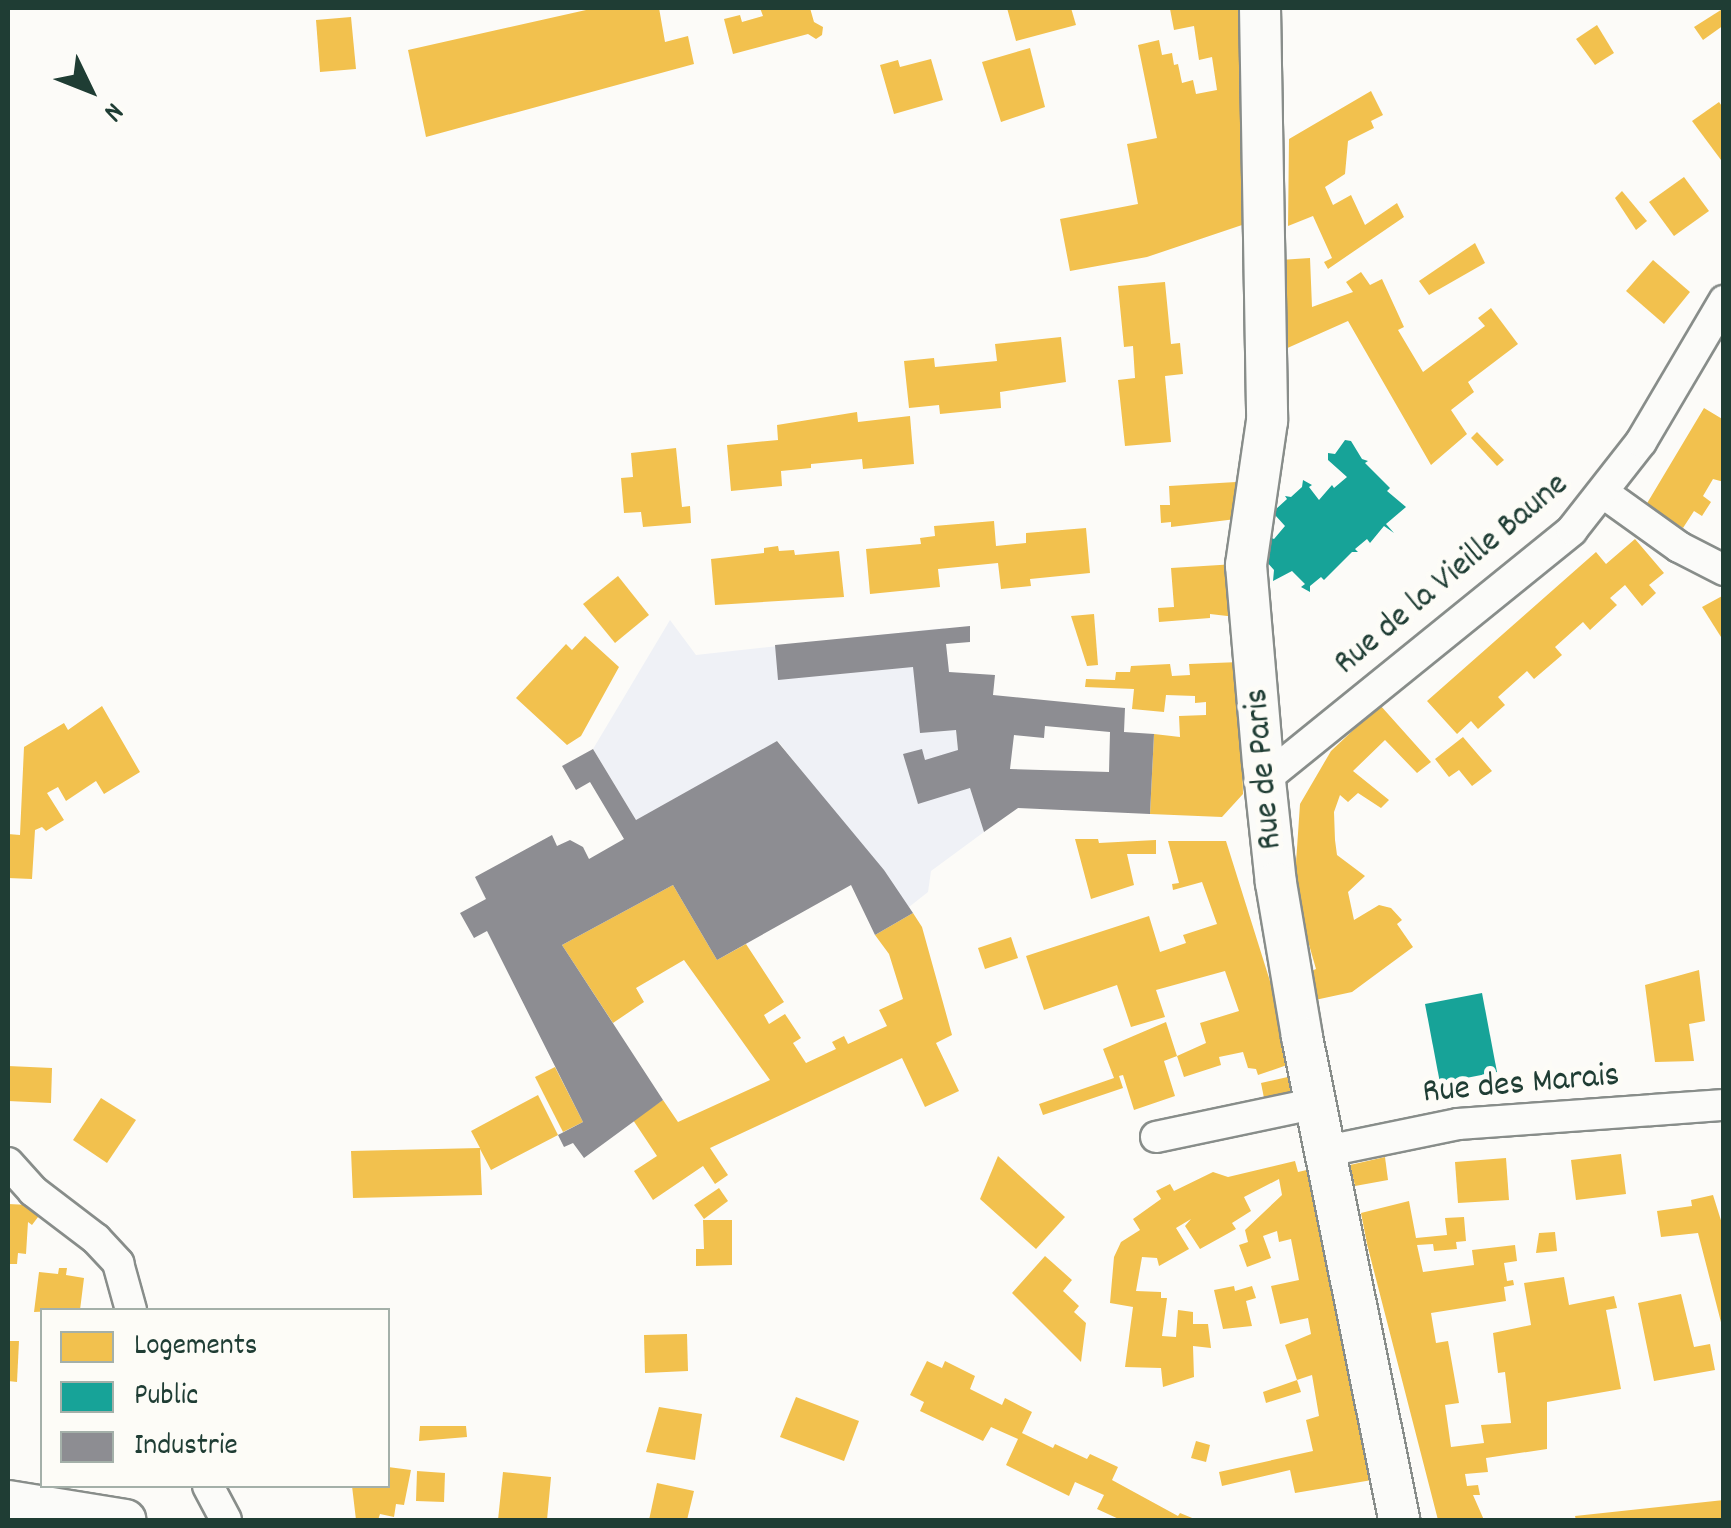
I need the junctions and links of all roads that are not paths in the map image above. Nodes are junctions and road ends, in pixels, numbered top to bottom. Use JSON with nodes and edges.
{"nodes":[{"id":1,"x":1260,"y":8,"type":"edge"},
{"id":2,"x":1724,"y":301,"type":"edge"},
{"id":3,"x":1605,"y":494,"type":"junction"},
{"id":4,"x":1724,"y":570,"type":"edge"},
{"id":5,"x":1265,"y":779,"type":"junction"},
{"id":6,"x":1317,"y":1103,"type":"junction"},
{"id":7,"x":1724,"y":1105,"type":"edge"},
{"id":8,"x":1156,"y":1137,"type":"dead end"},
{"id":9,"x":1327,"y":1151,"type":"junction"},
{"id":10,"x":8,"y":1163,"type":"edge"},
{"id":11,"x":130,"y":1308,"type":"edge"},
{"id":12,"x":209,"y":1488,"type":"edge"},
{"id":13,"x":8,"y":1502,"type":"edge"},
{"id":14,"x":125,"y":1520,"type":"edge"},
{"id":15,"x":226,"y":1520,"type":"edge"},
{"id":16,"x":1399,"y":1520,"type":"edge"}],
"edges":[{"from":1,"to":5,"type":"street","name":"Rue de Paris"},
{"from":2,"to":3,"type":"street","name":"Rue de la Vieille Baune"},
{"from":3,"to":4,"type":"street"},
{"from":3,"to":5,"type":"street","name":"Rue de la Vieille Baune"},
{"from":5,"to":6,"type":"street","name":"Rue de Paris"},
{"from":6,"to":8,"type":"street"},
{"from":6,"to":9,"type":"street","name":"Rue de Paris"},
{"from":7,"to":9,"type":"street","name":"Rue des Marais"},
{"from":9,"to":16,"type":"street","name":"Rue de Paris"},
{"from":10,"to":11,"type":"street"},
{"from":12,"to":15,"type":"street"},
{"from":13,"to":14,"type":"street"}]}
